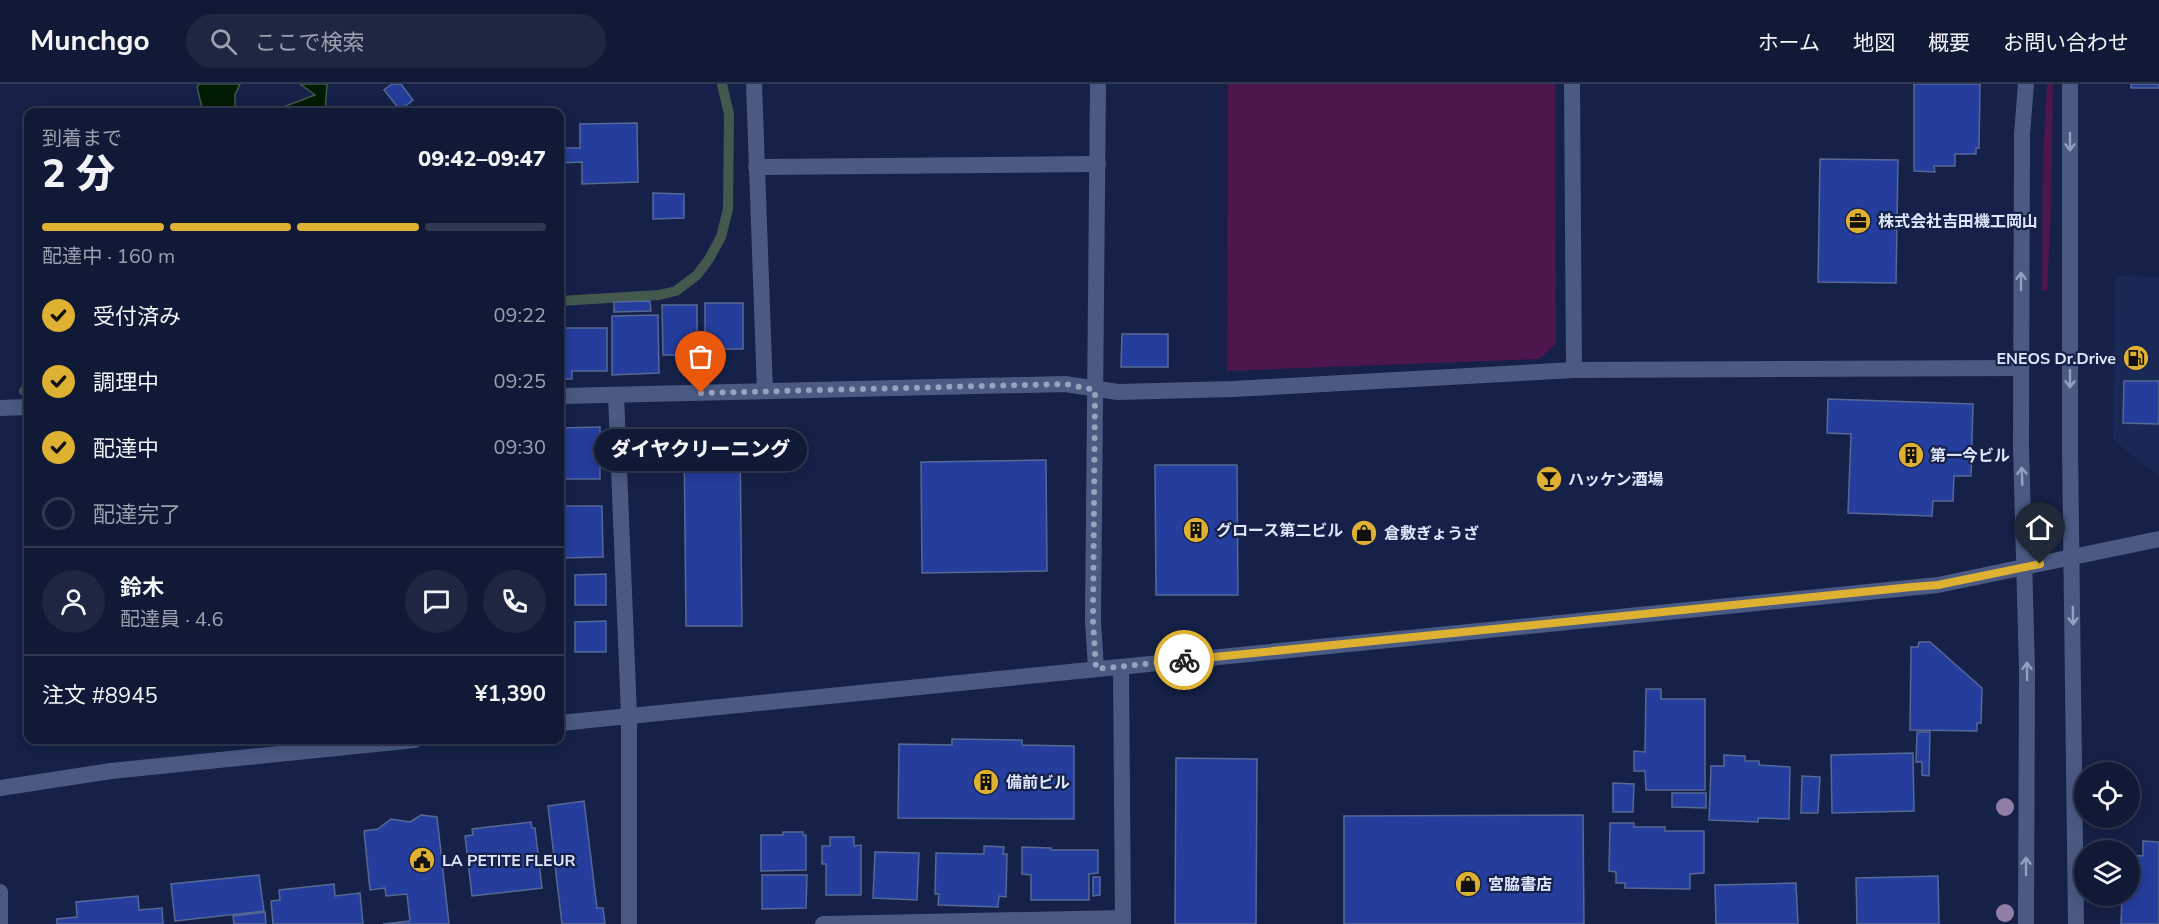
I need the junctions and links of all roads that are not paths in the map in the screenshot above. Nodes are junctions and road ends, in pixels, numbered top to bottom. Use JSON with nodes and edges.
{"nodes":[{"id":1,"x":754,"y":84,"type":"edge"},
{"id":2,"x":1098,"y":84,"type":"edge"},
{"id":3,"x":1572,"y":84,"type":"edge"},
{"id":4,"x":2026,"y":84,"type":"edge"},
{"id":5,"x":2070,"y":84,"type":"edge"},
{"id":6,"x":1098,"y":164,"type":"junction"},
{"id":7,"x":756,"y":167,"type":"junction"},
{"id":8,"x":2021,"y":368,"type":"junction"},
{"id":9,"x":1574,"y":370,"type":"junction"},
{"id":10,"x":1095,"y":390,"type":"junction"},
{"id":11,"x":765,"y":391,"type":"junction"},
{"id":12,"x":616,"y":395,"type":"junction"},
{"id":13,"x":564,"y":396,"type":"edge"},
{"id":14,"x":24,"y":407,"type":"edge"},
{"id":15,"x":0,"y":408,"type":"edge"},
{"id":16,"x":2159,"y":539,"type":"edge"},
{"id":17,"x":2072,"y":557,"type":"junction"},
{"id":18,"x":2025,"y":567,"type":"junction"},
{"id":19,"x":1121,"y":667,"type":"junction"},
{"id":20,"x":1096,"y":669,"type":"junction"},
{"id":21,"x":628,"y":714,"type":"junction"},
{"id":22,"x":564,"y":722,"type":"edge"},
{"id":23,"x":376,"y":744,"type":"edge"},
{"id":24,"x":0,"y":788,"type":"edge"},
{"id":25,"x":0,"y":892,"type":"edge"},
{"id":26,"x":1123,"y":921,"type":"edge"},
{"id":27,"x":0,"y":924,"type":"edge"},
{"id":28,"x":628,"y":924,"type":"edge"},
{"id":29,"x":823,"y":924,"type":"edge"},
{"id":30,"x":2025,"y":924,"type":"edge"},
{"id":31,"x":2076,"y":924,"type":"edge"}],
"edges":[{"from":1,"to":7,"type":"street"},
{"from":2,"to":6,"type":"street"},
{"from":3,"to":9,"type":"street"},
{"from":8,"to":4,"type":"street","one_way":true},
{"from":5,"to":17,"type":"street","one_way":true},
{"from":6,"to":7,"type":"street"},
{"from":6,"to":10,"type":"street"},
{"from":7,"to":11,"type":"street"},
{"from":8,"to":9,"type":"street"},
{"from":18,"to":8,"type":"street","one_way":true},
{"from":9,"to":10,"type":"street"},
{"from":10,"to":11,"type":"street"},
{"from":10,"to":20,"type":"street"},
{"from":11,"to":12,"type":"street"},
{"from":12,"to":13,"type":"street"},
{"from":12,"to":21,"type":"street"},
{"from":14,"to":15,"type":"street"},
{"from":16,"to":17,"type":"street"},
{"from":17,"to":18,"type":"street"},
{"from":17,"to":31,"type":"street","one_way":true},
{"from":18,"to":19,"type":"street"},
{"from":30,"to":18,"type":"street","one_way":true},
{"from":19,"to":20,"type":"street"},
{"from":19,"to":26,"type":"street"},
{"from":20,"to":21,"type":"street"},
{"from":21,"to":22,"type":"street"},
{"from":21,"to":28,"type":"street"},
{"from":23,"to":24,"type":"street"},
{"from":25,"to":27,"type":"street"},
{"from":26,"to":29,"type":"street"}]}
